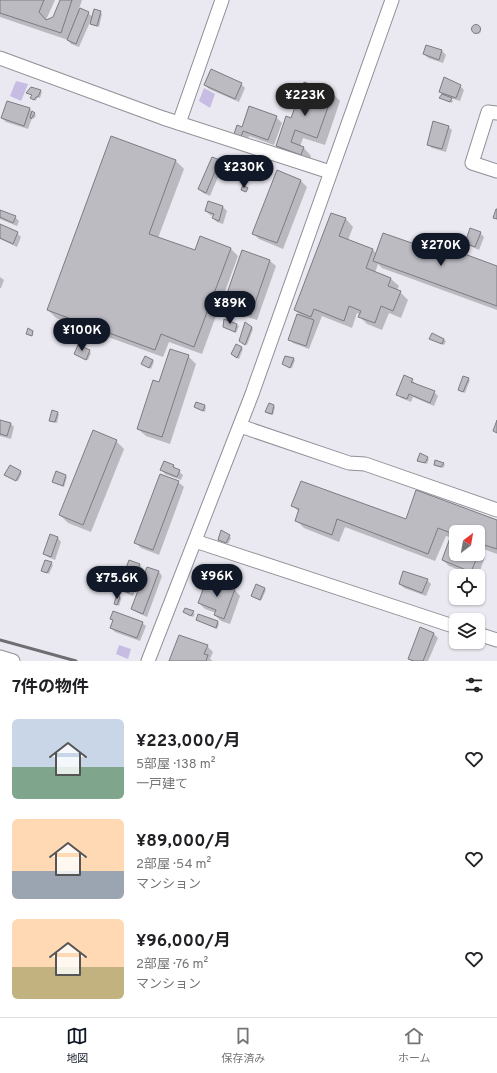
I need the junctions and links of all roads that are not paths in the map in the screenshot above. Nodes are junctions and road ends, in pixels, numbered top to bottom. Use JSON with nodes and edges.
{"nodes":[{"id":1,"x":222,"y":0,"type":"edge"},
{"id":2,"x":392,"y":0,"type":"edge"},
{"id":3,"x":0,"y":58,"type":"edge"},
{"id":4,"x":497,"y":114,"type":"edge"},
{"id":5,"x":179,"y":123,"type":"junction"},
{"id":6,"x":497,"y":171,"type":"edge"},
{"id":7,"x":330,"y":172,"type":"junction"},
{"id":8,"x":240,"y":426,"type":"junction"},
{"id":9,"x":497,"y":510,"type":"edge"},
{"id":10,"x":195,"y":541,"type":"junction"},
{"id":11,"x":449,"y":625,"type":"edge"},
{"id":12,"x":485,"y":636,"type":"edge"},
{"id":13,"x":497,"y":640,"type":"edge"},
{"id":14,"x":0,"y":658,"type":"edge"},
{"id":15,"x":13,"y":661,"type":"edge"},
{"id":16,"x":148,"y":661,"type":"edge"}],
"edges":[{"from":1,"to":5,"type":"lane"},
{"from":2,"to":7,"type":"lane"},
{"from":3,"to":5,"type":"lane"},
{"from":4,"to":6,"type":"lane"},
{"from":5,"to":7,"type":"lane"},
{"from":7,"to":8,"type":"lane"},
{"from":8,"to":9,"type":"lane"},
{"from":8,"to":10,"type":"lane"},
{"from":10,"to":11,"type":"lane"},
{"from":10,"to":16,"type":"lane"},
{"from":12,"to":13,"type":"lane"},
{"from":14,"to":15,"type":"lane"}]}
